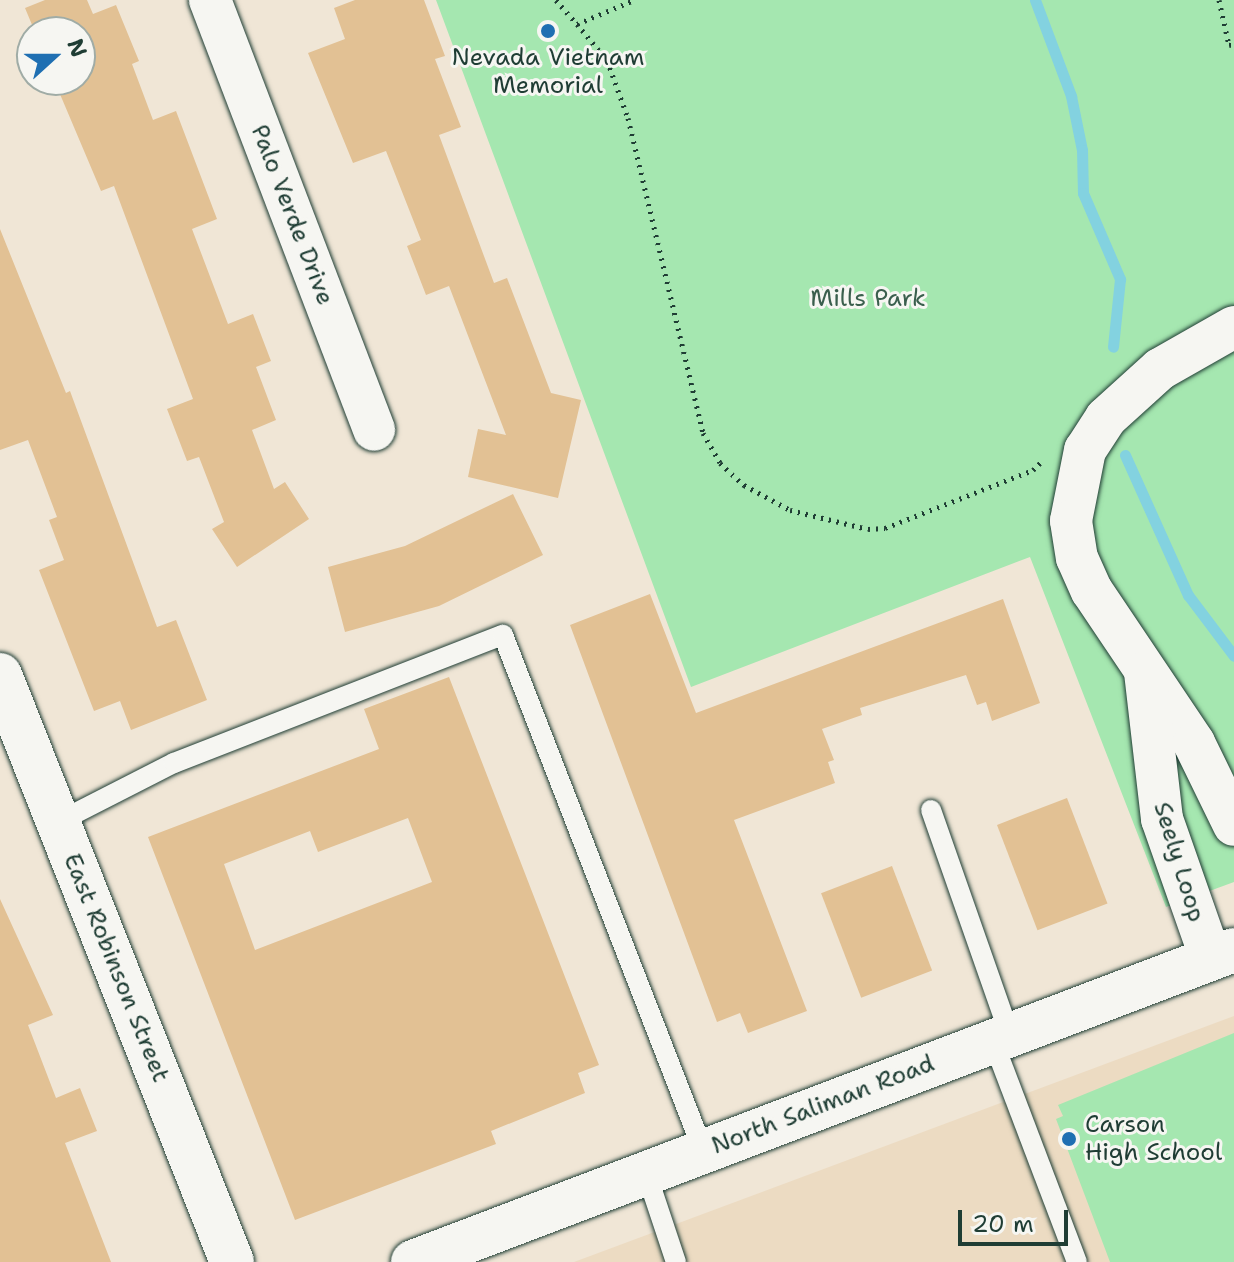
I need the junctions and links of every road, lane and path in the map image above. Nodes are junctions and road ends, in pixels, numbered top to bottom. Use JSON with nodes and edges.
{"nodes":[{"id":1,"x":210,"y":0,"type":"edge"},
{"id":2,"x":556,"y":0,"type":"edge"},
{"id":3,"x":634,"y":0,"type":"edge"},
{"id":4,"x":1219,"y":0,"type":"edge"},
{"id":5,"x":577,"y":24,"type":"junction"},
{"id":6,"x":1234,"y":44,"type":"edge"},
{"id":7,"x":1234,"y":327,"type":"edge"},
{"id":8,"x":374,"y":430,"type":"dead end"},
{"id":9,"x":1053,"y":450,"type":"dead end"},
{"id":10,"x":1145,"y":667,"type":"junction"},
{"id":11,"x":0,"y":675,"type":"edge"},
{"id":12,"x":931,"y":810,"type":"dead end"},
{"id":13,"x":58,"y":822,"type":"junction"},
{"id":14,"x":1234,"y":825,"type":"edge"},
{"id":15,"x":1222,"y":954,"type":"edge"},
{"id":16,"x":1002,"y":1038,"type":"junction"},
{"id":17,"x":703,"y":1150,"type":"junction"},
{"id":18,"x":646,"y":1172,"type":"junction"},
{"id":19,"x":232,"y":1262,"type":"edge"},
{"id":20,"x":413,"y":1262,"type":"edge"},
{"id":21,"x":676,"y":1262,"type":"edge"},
{"id":22,"x":1077,"y":1262,"type":"edge"}],
"edges":[{"from":1,"to":8,"type":"street","name":"Palo Verde Drive"},
{"from":2,"to":5,"type":"path"},
{"from":3,"to":5,"type":"path"},
{"from":4,"to":6,"type":"path"},
{"from":5,"to":9,"type":"path"},
{"from":7,"to":10,"type":"street"},
{"from":10,"to":14,"type":"street"},
{"from":10,"to":15,"type":"street","name":"Seely Loop"},
{"from":11,"to":13,"type":"main road","name":"East Robinson Street"},
{"from":12,"to":16,"type":"lane"},
{"from":13,"to":17,"type":"lane"},
{"from":13,"to":19,"type":"main road","name":"East Robinson Street"},
{"from":15,"to":16,"type":"main road","name":"North Saliman Road"},
{"from":16,"to":17,"type":"main road","name":"North Saliman Road"},
{"from":16,"to":22,"type":"lane"},
{"from":17,"to":18,"type":"main road","name":"North Saliman Road"},
{"from":18,"to":20,"type":"main road","name":"North Saliman Road"},
{"from":18,"to":21,"type":"lane"}]}
